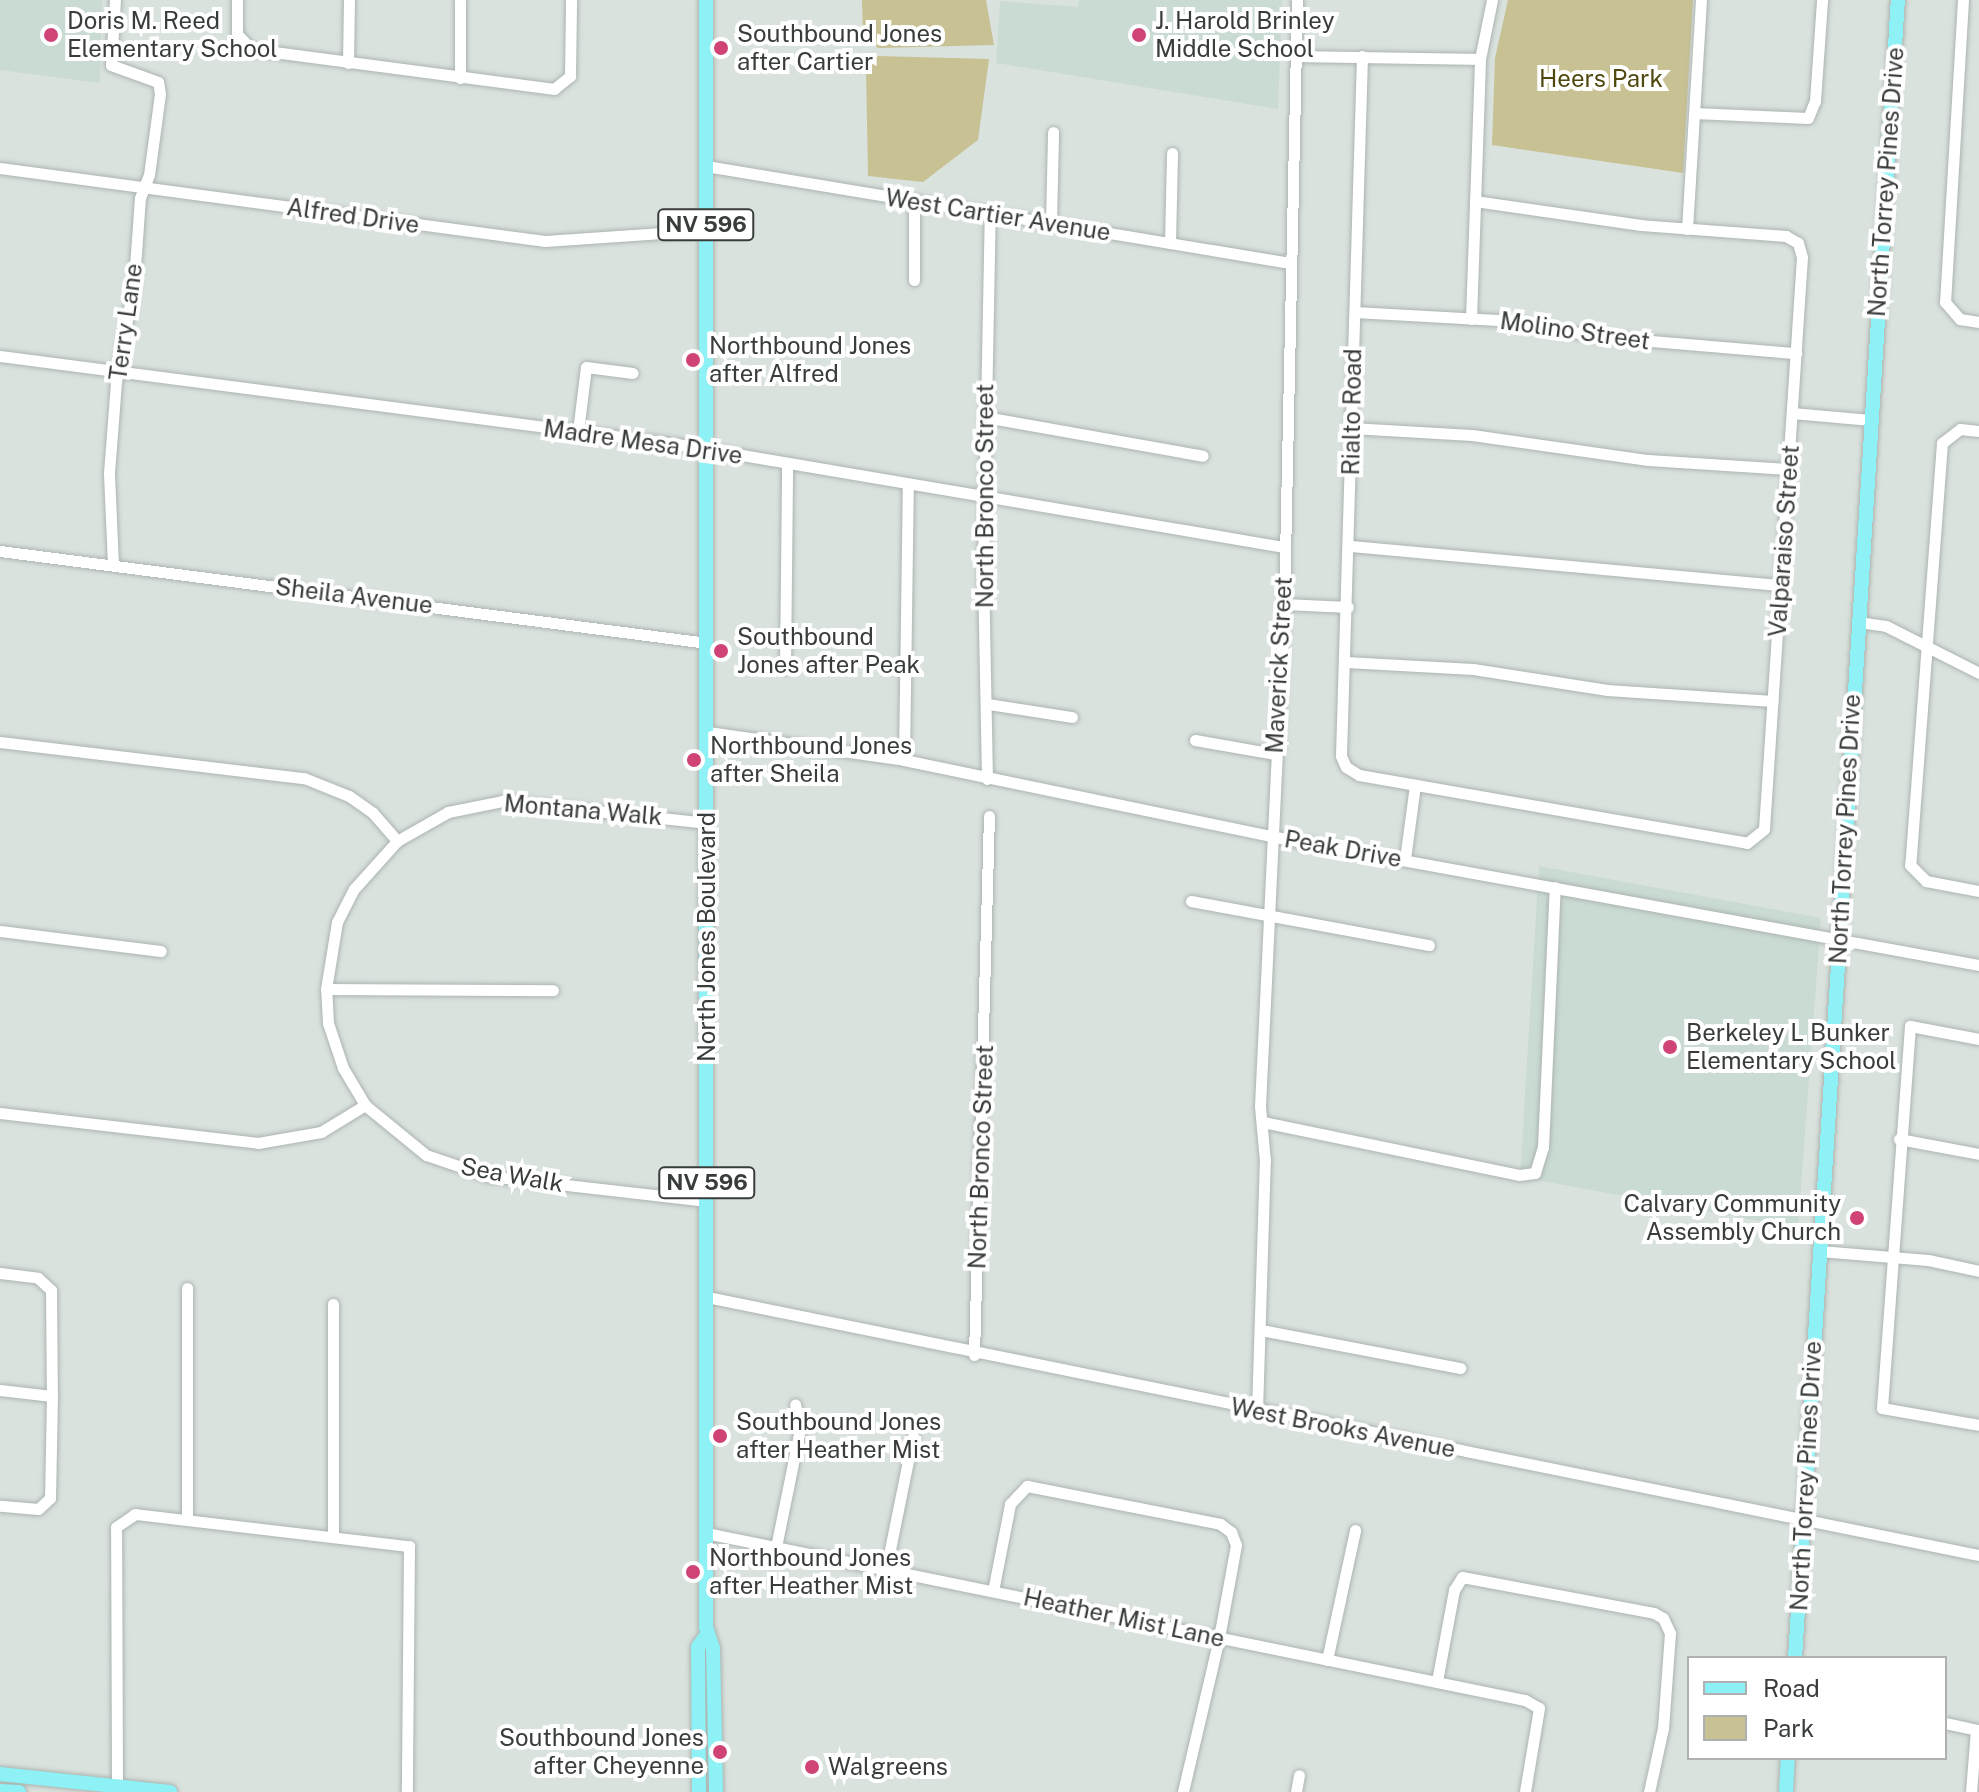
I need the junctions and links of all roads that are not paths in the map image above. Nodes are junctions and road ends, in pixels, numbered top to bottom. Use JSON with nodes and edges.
{"nodes":[{"id":1,"x":115,"y":0,"type":"edge"},
{"id":2,"x":237,"y":0,"type":"edge"},
{"id":3,"x":349,"y":0,"type":"edge"},
{"id":4,"x":460,"y":0,"type":"edge"},
{"id":5,"x":571,"y":0,"type":"edge"},
{"id":6,"x":706,"y":0,"type":"edge"},
{"id":7,"x":1297,"y":0,"type":"edge"},
{"id":8,"x":1492,"y":0,"type":"edge"},
{"id":9,"x":1701,"y":0,"type":"edge"},
{"id":10,"x":1822,"y":0,"type":"edge"},
{"id":11,"x":1898,"y":0,"type":"edge"},
{"id":12,"x":1963,"y":0,"type":"edge"},
{"id":13,"x":1297,"y":56,"type":"junction"},
{"id":14,"x":1362,"y":56,"type":"junction"},
{"id":15,"x":1480,"y":59,"type":"junction"},
{"id":16,"x":348,"y":63,"type":"junction"},
{"id":17,"x":460,"y":78,"type":"junction"},
{"id":18,"x":1694,"y":113,"type":"junction"},
{"id":19,"x":1053,"y":132,"type":"dead end"},
{"id":20,"x":1172,"y":153,"type":"dead end"},
{"id":21,"x":706,"y":166,"type":"junction"},
{"id":22,"x":0,"y":168,"type":"edge"},
{"id":23,"x":144,"y":188,"type":"junction"},
{"id":24,"x":1475,"y":201,"type":"junction"},
{"id":25,"x":914,"y":202,"type":"junction"},
{"id":26,"x":990,"y":214,"type":"junction"},
{"id":27,"x":1051,"y":223,"type":"junction"},
{"id":28,"x":1687,"y":229,"type":"junction"},
{"id":29,"x":706,"y":230,"type":"junction"},
{"id":30,"x":1170,"y":243,"type":"junction"},
{"id":31,"x":1290,"y":263,"type":"junction"},
{"id":32,"x":914,"y":280,"type":"dead end"},
{"id":33,"x":1355,"y":312,"type":"junction"},
{"id":34,"x":1471,"y":319,"type":"junction"},
{"id":35,"x":1979,"y":322,"type":"edge"},
{"id":36,"x":1796,"y":353,"type":"junction"},
{"id":37,"x":0,"y":356,"type":"edge"},
{"id":38,"x":120,"y":371,"type":"junction"},
{"id":39,"x":633,"y":373,"type":"dead end"},
{"id":40,"x":1792,"y":413,"type":"junction"},
{"id":41,"x":985,"y":417,"type":"junction"},
{"id":42,"x":1871,"y":420,"type":"junction"},
{"id":43,"x":1351,"y":428,"type":"junction"},
{"id":44,"x":578,"y":431,"type":"junction"},
{"id":45,"x":1979,"y":431,"type":"edge"},
{"id":46,"x":706,"y":450,"type":"junction"},
{"id":47,"x":1203,"y":456,"type":"dead end"},
{"id":48,"x":787,"y":464,"type":"junction"},
{"id":49,"x":1788,"y":469,"type":"junction"},
{"id":50,"x":908,"y":484,"type":"junction"},
{"id":51,"x":985,"y":497,"type":"junction"},
{"id":52,"x":1351,"y":546,"type":"junction"},
{"id":53,"x":1284,"y":547,"type":"junction"},
{"id":54,"x":0,"y":551,"type":"edge"},
{"id":55,"x":113,"y":565,"type":"junction"},
{"id":56,"x":1781,"y":585,"type":"junction"},
{"id":57,"x":1284,"y":604,"type":"junction"},
{"id":58,"x":1348,"y":607,"type":"junction"},
{"id":59,"x":1858,"y":622,"type":"junction"},
{"id":60,"x":707,"y":643,"type":"junction"},
{"id":61,"x":1926,"y":645,"type":"junction"},
{"id":62,"x":1346,"y":662,"type":"junction"},
{"id":63,"x":785,"y":668,"type":"dead end"},
{"id":64,"x":1979,"y":673,"type":"edge"},
{"id":65,"x":1773,"y":701,"type":"junction"},
{"id":66,"x":988,"y":704,"type":"junction"},
{"id":67,"x":1072,"y":717,"type":"dead end"},
{"id":68,"x":708,"y":732,"type":"junction"},
{"id":69,"x":1195,"y":740,"type":"dead end"},
{"id":70,"x":0,"y":742,"type":"edge"},
{"id":71,"x":1274,"y":754,"type":"junction"},
{"id":72,"x":904,"y":760,"type":"junction"},
{"id":73,"x":987,"y":779,"type":"junction"},
{"id":74,"x":1415,"y":785,"type":"junction"},
{"id":75,"x":989,"y":816,"type":"dead end"},
{"id":76,"x":708,"y":823,"type":"junction"},
{"id":77,"x":1270,"y":836,"type":"junction"},
{"id":78,"x":397,"y":841,"type":"junction"},
{"id":79,"x":1405,"y":859,"type":"junction"},
{"id":80,"x":1555,"y":887,"type":"junction"},
{"id":81,"x":1979,"y":891,"type":"edge"},
{"id":82,"x":1191,"y":901,"type":"dead end"},
{"id":83,"x":1266,"y":915,"type":"junction"},
{"id":84,"x":0,"y":931,"type":"edge"},
{"id":85,"x":1839,"y":939,"type":"junction"},
{"id":86,"x":1429,"y":945,"type":"dead end"},
{"id":87,"x":161,"y":951,"type":"dead end"},
{"id":88,"x":1979,"y":965,"type":"edge"},
{"id":89,"x":326,"y":989,"type":"junction"},
{"id":90,"x":553,"y":990,"type":"dead end"},
{"id":91,"x":1979,"y":1039,"type":"edge"},
{"id":92,"x":365,"y":1105,"type":"junction"},
{"id":93,"x":0,"y":1113,"type":"edge"},
{"id":94,"x":1263,"y":1122,"type":"junction"},
{"id":95,"x":1899,"y":1139,"type":"junction"},
{"id":96,"x":1979,"y":1154,"type":"edge"},
{"id":97,"x":707,"y":1201,"type":"junction"},
{"id":98,"x":1820,"y":1251,"type":"junction"},
{"id":99,"x":1892,"y":1255,"type":"junction"},
{"id":100,"x":1979,"y":1271,"type":"edge"},
{"id":101,"x":0,"y":1273,"type":"edge"},
{"id":102,"x":187,"y":1288,"type":"dead end"},
{"id":103,"x":707,"y":1297,"type":"junction"},
{"id":104,"x":333,"y":1304,"type":"dead end"},
{"id":105,"x":1261,"y":1330,"type":"junction"},
{"id":106,"x":974,"y":1355,"type":"junction"},
{"id":107,"x":1460,"y":1368,"type":"dead end"},
{"id":108,"x":0,"y":1390,"type":"edge"},
{"id":109,"x":52,"y":1396,"type":"junction"},
{"id":110,"x":795,"y":1404,"type":"dead end"},
{"id":111,"x":1257,"y":1411,"type":"junction"},
{"id":112,"x":1979,"y":1425,"type":"edge"},
{"id":113,"x":913,"y":1436,"type":"dead end"},
{"id":114,"x":0,"y":1506,"type":"edge"},
{"id":115,"x":1803,"y":1519,"type":"junction"},
{"id":116,"x":187,"y":1520,"type":"junction"},
{"id":117,"x":1355,"y":1530,"type":"dead end"},
{"id":118,"x":706,"y":1533,"type":"junction"},
{"id":119,"x":333,"y":1535,"type":"junction"},
{"id":120,"x":776,"y":1547,"type":"junction"},
{"id":121,"x":1979,"y":1555,"type":"edge"},
{"id":122,"x":886,"y":1569,"type":"junction"},
{"id":123,"x":993,"y":1591,"type":"junction"},
{"id":124,"x":707,"y":1634,"type":"junction"},
{"id":125,"x":1219,"y":1638,"type":"junction"},
{"id":126,"x":1795,"y":1656,"type":"edge"},
{"id":127,"x":1327,"y":1660,"type":"junction"},
{"id":128,"x":1437,"y":1681,"type":"junction"},
{"id":129,"x":1947,"y":1723,"type":"edge"},
{"id":130,"x":1978,"y":1730,"type":"edge"},
{"id":131,"x":1788,"y":1760,"type":"edge"},
{"id":132,"x":0,"y":1774,"type":"edge"},
{"id":133,"x":1299,"y":1775,"type":"dead end"},
{"id":134,"x":115,"y":1789,"type":"edge"},
{"id":135,"x":0,"y":1791,"type":"edge"},
{"id":136,"x":19,"y":1792,"type":"edge"},
{"id":137,"x":170,"y":1792,"type":"edge"},
{"id":138,"x":407,"y":1792,"type":"edge"},
{"id":139,"x":699,"y":1792,"type":"edge"},
{"id":140,"x":716,"y":1792,"type":"edge"},
{"id":141,"x":1183,"y":1792,"type":"edge"},
{"id":142,"x":1296,"y":1792,"type":"edge"},
{"id":143,"x":1525,"y":1792,"type":"edge"},
{"id":144,"x":1649,"y":1792,"type":"edge"},
{"id":145,"x":1786,"y":1792,"type":"edge"},
{"id":146,"x":1971,"y":1792,"type":"edge"}],
"edges":[{"from":1,"to":23,"type":"street","name":"Terry Lane"},
{"from":2,"to":16,"type":"street"},
{"from":3,"to":16,"type":"street"},
{"from":4,"to":17,"type":"street"},
{"from":5,"to":17,"type":"street"},
{"from":6,"to":21,"type":"main road","name":"North Jones Boulevard","number":"NV 596"},
{"from":7,"to":13,"type":"street","name":"Maverick Street"},
{"from":8,"to":15,"type":"street"},
{"from":9,"to":18,"type":"street"},
{"from":10,"to":18,"type":"street"},
{"from":11,"to":42,"type":"main road","name":"North Torrey Pines Drive"},
{"from":12,"to":35,"type":"street"},
{"from":13,"to":14,"type":"street"},
{"from":13,"to":31,"type":"street","name":"Maverick Street"},
{"from":14,"to":15,"type":"street"},
{"from":14,"to":33,"type":"street","name":"Rialto Road"},
{"from":15,"to":24,"type":"street"},
{"from":16,"to":17,"type":"street"},
{"from":18,"to":28,"type":"street"},
{"from":19,"to":27,"type":"street"},
{"from":20,"to":30,"type":"street"},
{"from":21,"to":25,"type":"street","name":"West Cartier Avenue"},
{"from":21,"to":29,"type":"main road","name":"North Jones Boulevard","number":"NV 596"},
{"from":22,"to":23,"type":"street","name":"Alfred Drive"},
{"from":23,"to":29,"type":"street","name":"Alfred Drive"},
{"from":23,"to":38,"type":"street","name":"Terry Lane"},
{"from":24,"to":28,"type":"street"},
{"from":24,"to":34,"type":"street"},
{"from":25,"to":26,"type":"street","name":"West Cartier Avenue"},
{"from":25,"to":32,"type":"street"},
{"from":26,"to":27,"type":"street","name":"West Cartier Avenue"},
{"from":26,"to":41,"type":"street","name":"North Bronco Street"},
{"from":27,"to":30,"type":"street","name":"West Cartier Avenue"},
{"from":28,"to":36,"type":"street","name":"Valparaiso Street"},
{"from":29,"to":46,"type":"main road","name":"North Jones Boulevard","number":"NV 596"},
{"from":30,"to":31,"type":"street","name":"West Cartier Avenue"},
{"from":31,"to":53,"type":"street","name":"Maverick Street"},
{"from":33,"to":34,"type":"street","name":"Molino Street"},
{"from":33,"to":43,"type":"street","name":"Rialto Road"},
{"from":34,"to":36,"type":"street","name":"Molino Street"},
{"from":36,"to":40,"type":"street","name":"Valparaiso Street"},
{"from":37,"to":38,"type":"street","name":"Madre Mesa Drive"},
{"from":38,"to":44,"type":"street","name":"Madre Mesa Drive"},
{"from":38,"to":55,"type":"street","name":"Terry Lane"},
{"from":39,"to":44,"type":"street"},
{"from":40,"to":42,"type":"street"},
{"from":40,"to":49,"type":"street","name":"Valparaiso Street"},
{"from":41,"to":47,"type":"street"},
{"from":41,"to":51,"type":"street","name":"North Bronco Street"},
{"from":42,"to":59,"type":"main road","name":"North Torrey Pines Drive"},
{"from":43,"to":49,"type":"street"},
{"from":43,"to":52,"type":"street","name":"Rialto Road"},
{"from":44,"to":46,"type":"street","name":"Madre Mesa Drive"},
{"from":45,"to":61,"type":"street"},
{"from":46,"to":48,"type":"street","name":"Madre Mesa Drive"},
{"from":46,"to":60,"type":"main road","name":"North Jones Boulevard","number":"NV 596"},
{"from":48,"to":50,"type":"street","name":"Madre Mesa Drive"},
{"from":48,"to":63,"type":"street"},
{"from":49,"to":56,"type":"street","name":"Valparaiso Street"},
{"from":50,"to":51,"type":"street","name":"Madre Mesa Drive"},
{"from":50,"to":72,"type":"street"},
{"from":51,"to":53,"type":"street","name":"Madre Mesa Drive"},
{"from":51,"to":66,"type":"street","name":"North Bronco Street"},
{"from":52,"to":56,"type":"street"},
{"from":52,"to":58,"type":"street","name":"Rialto Road"},
{"from":53,"to":57,"type":"street","name":"Maverick Street"},
{"from":54,"to":55,"type":"street","name":"Sheila Avenue"},
{"from":55,"to":60,"type":"street","name":"Sheila Avenue"},
{"from":56,"to":65,"type":"street","name":"Valparaiso Street"},
{"from":57,"to":58,"type":"street"},
{"from":57,"to":71,"type":"street","name":"Maverick Street"},
{"from":58,"to":62,"type":"street","name":"Rialto Road"},
{"from":59,"to":61,"type":"street"},
{"from":59,"to":85,"type":"main road","name":"North Torrey Pines Drive"},
{"from":60,"to":68,"type":"main road","name":"North Jones Boulevard","number":"NV 596"},
{"from":61,"to":64,"type":"street"},
{"from":61,"to":81,"type":"street"},
{"from":62,"to":65,"type":"street"},
{"from":62,"to":74,"type":"street","name":"Rialto Road"},
{"from":65,"to":74,"type":"street","name":"Valparaiso Street"},
{"from":66,"to":67,"type":"street"},
{"from":66,"to":73,"type":"street","name":"North Bronco Street"},
{"from":68,"to":72,"type":"street","name":"Peak Drive"},
{"from":68,"to":76,"type":"main road","name":"North Jones Boulevard","number":"NV 596"},
{"from":69,"to":71,"type":"street"},
{"from":70,"to":78,"type":"street"},
{"from":71,"to":77,"type":"street","name":"Maverick Street"},
{"from":72,"to":73,"type":"street","name":"Peak Drive"},
{"from":73,"to":77,"type":"street","name":"Peak Drive"},
{"from":74,"to":79,"type":"street"},
{"from":75,"to":106,"type":"street","name":"North Bronco Street"},
{"from":76,"to":78,"type":"street","name":"Montana Walk"},
{"from":76,"to":97,"type":"main road","name":"North Jones Boulevard","number":"NV 596"},
{"from":77,"to":79,"type":"street","name":"Peak Drive"},
{"from":77,"to":83,"type":"street","name":"Maverick Street"},
{"from":78,"to":89,"type":"street","name":"Montana Walk"},
{"from":79,"to":80,"type":"street","name":"Peak Drive"},
{"from":80,"to":85,"type":"street","name":"Peak Drive"},
{"from":80,"to":94,"type":"street"},
{"from":82,"to":83,"type":"street"},
{"from":83,"to":86,"type":"street"},
{"from":83,"to":94,"type":"street","name":"Maverick Street"},
{"from":84,"to":87,"type":"street"},
{"from":85,"to":88,"type":"street","name":"Peak Drive"},
{"from":85,"to":98,"type":"main road","name":"North Torrey Pines Drive"},
{"from":89,"to":90,"type":"street"},
{"from":89,"to":92,"type":"street","name":"Sea Walk"},
{"from":91,"to":95,"type":"street"},
{"from":92,"to":93,"type":"street"},
{"from":92,"to":97,"type":"street","name":"Sea Walk"},
{"from":94,"to":105,"type":"street","name":"Maverick Street"},
{"from":95,"to":96,"type":"street"},
{"from":95,"to":99,"type":"street"},
{"from":97,"to":103,"type":"main road","name":"North Jones Boulevard","number":"NV 596"},
{"from":98,"to":99,"type":"street"},
{"from":98,"to":115,"type":"main road","name":"North Torrey Pines Drive"},
{"from":99,"to":100,"type":"street"},
{"from":99,"to":112,"type":"street"},
{"from":101,"to":109,"type":"street"},
{"from":102,"to":116,"type":"street"},
{"from":103,"to":106,"type":"street","name":"West Brooks Avenue"},
{"from":103,"to":118,"type":"main road","name":"North Jones Boulevard","number":"NV 596"},
{"from":104,"to":119,"type":"street"},
{"from":105,"to":107,"type":"street"},
{"from":105,"to":111,"type":"street","name":"Maverick Street"},
{"from":106,"to":111,"type":"street","name":"West Brooks Avenue"},
{"from":108,"to":109,"type":"street"},
{"from":109,"to":114,"type":"street"},
{"from":110,"to":120,"type":"street"},
{"from":111,"to":115,"type":"street","name":"West Brooks Avenue"},
{"from":113,"to":122,"type":"street"},
{"from":115,"to":121,"type":"street","name":"West Brooks Avenue"},
{"from":115,"to":126,"type":"main road","name":"North Torrey Pines Drive"},
{"from":116,"to":119,"type":"street"},
{"from":116,"to":134,"type":"street"},
{"from":117,"to":127,"type":"street"},
{"from":118,"to":120,"type":"street","name":"Heather Mist Lane"},
{"from":118,"to":124,"type":"main road","name":"North Jones Boulevard","number":"NV 596"},
{"from":119,"to":138,"type":"street"},
{"from":120,"to":122,"type":"street","name":"Heather Mist Lane"},
{"from":122,"to":123,"type":"street","name":"Heather Mist Lane"},
{"from":123,"to":125,"type":"street","name":"Heather Mist Lane"},
{"from":123,"to":125,"type":"street"},
{"from":124,"to":139,"type":"main road","name":"North Jones Boulevard","number":"NV 596"},
{"from":124,"to":140,"type":"main road","name":"North Jones Boulevard","number":"NV 596"},
{"from":125,"to":127,"type":"street","name":"Heather Mist Lane"},
{"from":125,"to":141,"type":"street"},
{"from":127,"to":128,"type":"street","name":"Heather Mist Lane"},
{"from":128,"to":143,"type":"street","name":"Heather Mist Lane"},
{"from":128,"to":144,"type":"street"},
{"from":129,"to":130,"type":"street"},
{"from":130,"to":146,"type":"street"},
{"from":131,"to":145,"type":"main road"},
{"from":132,"to":134,"type":"main road"},
{"from":133,"to":142,"type":"street"},
{"from":134,"to":137,"type":"main road"},
{"from":135,"to":136,"type":"main road"}]}
